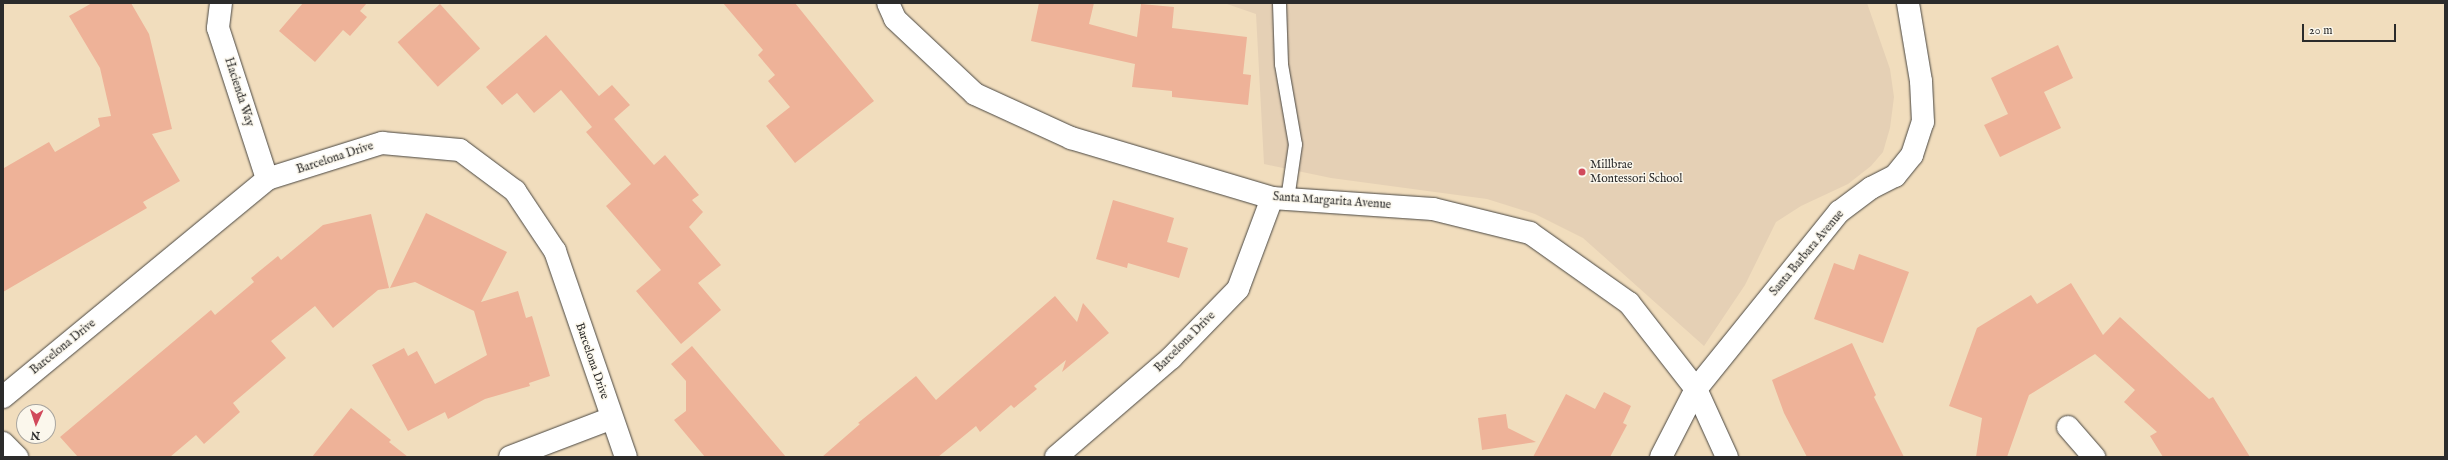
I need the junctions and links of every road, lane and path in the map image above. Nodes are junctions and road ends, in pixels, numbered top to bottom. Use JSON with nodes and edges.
{"nodes":[{"id":1,"x":221,"y":3,"type":"edge"},
{"id":2,"x":888,"y":3,"type":"edge"},
{"id":3,"x":1279,"y":3,"type":"edge"},
{"id":4,"x":1908,"y":3,"type":"edge"},
{"id":5,"x":267,"y":179,"type":"junction"},
{"id":6,"x":1280,"y":198,"type":"junction"},
{"id":7,"x":1696,"y":389,"type":"junction"},
{"id":8,"x":3,"y":396,"type":"edge"},
{"id":9,"x":612,"y":418,"type":"junction"},
{"id":10,"x":2068,"y":427,"type":"dead end"},
{"id":11,"x":3,"y":443,"type":"edge"},
{"id":12,"x":17,"y":457,"type":"edge"},
{"id":13,"x":510,"y":457,"type":"edge"},
{"id":14,"x":626,"y":457,"type":"edge"},
{"id":15,"x":1056,"y":457,"type":"edge"},
{"id":16,"x":1662,"y":457,"type":"edge"},
{"id":17,"x":1727,"y":457,"type":"edge"},
{"id":18,"x":2094,"y":457,"type":"edge"}],
"edges":[{"from":1,"to":5,"type":"street","name":"Hacienda Way"},
{"from":2,"to":6,"type":"street","name":"Santa Margarita Avenue"},
{"from":3,"to":6,"type":"lane"},
{"from":4,"to":7,"type":"street","name":"Santa Barbara Avenue"},
{"from":5,"to":8,"type":"street","name":"Barcelona Drive"},
{"from":5,"to":9,"type":"street","name":"Barcelona Drive"},
{"from":6,"to":7,"type":"street","name":"Santa Margarita Avenue"},
{"from":6,"to":15,"type":"street","name":"Barcelona Drive"},
{"from":7,"to":16,"type":"street","name":"Santa Barbara Avenue"},
{"from":7,"to":17,"type":"street","name":"Santa Margarita Avenue"},
{"from":9,"to":13,"type":"street"},
{"from":9,"to":14,"type":"street","name":"Barcelona Drive"},
{"from":10,"to":18,"type":"street"},
{"from":11,"to":12,"type":"street"}]}
